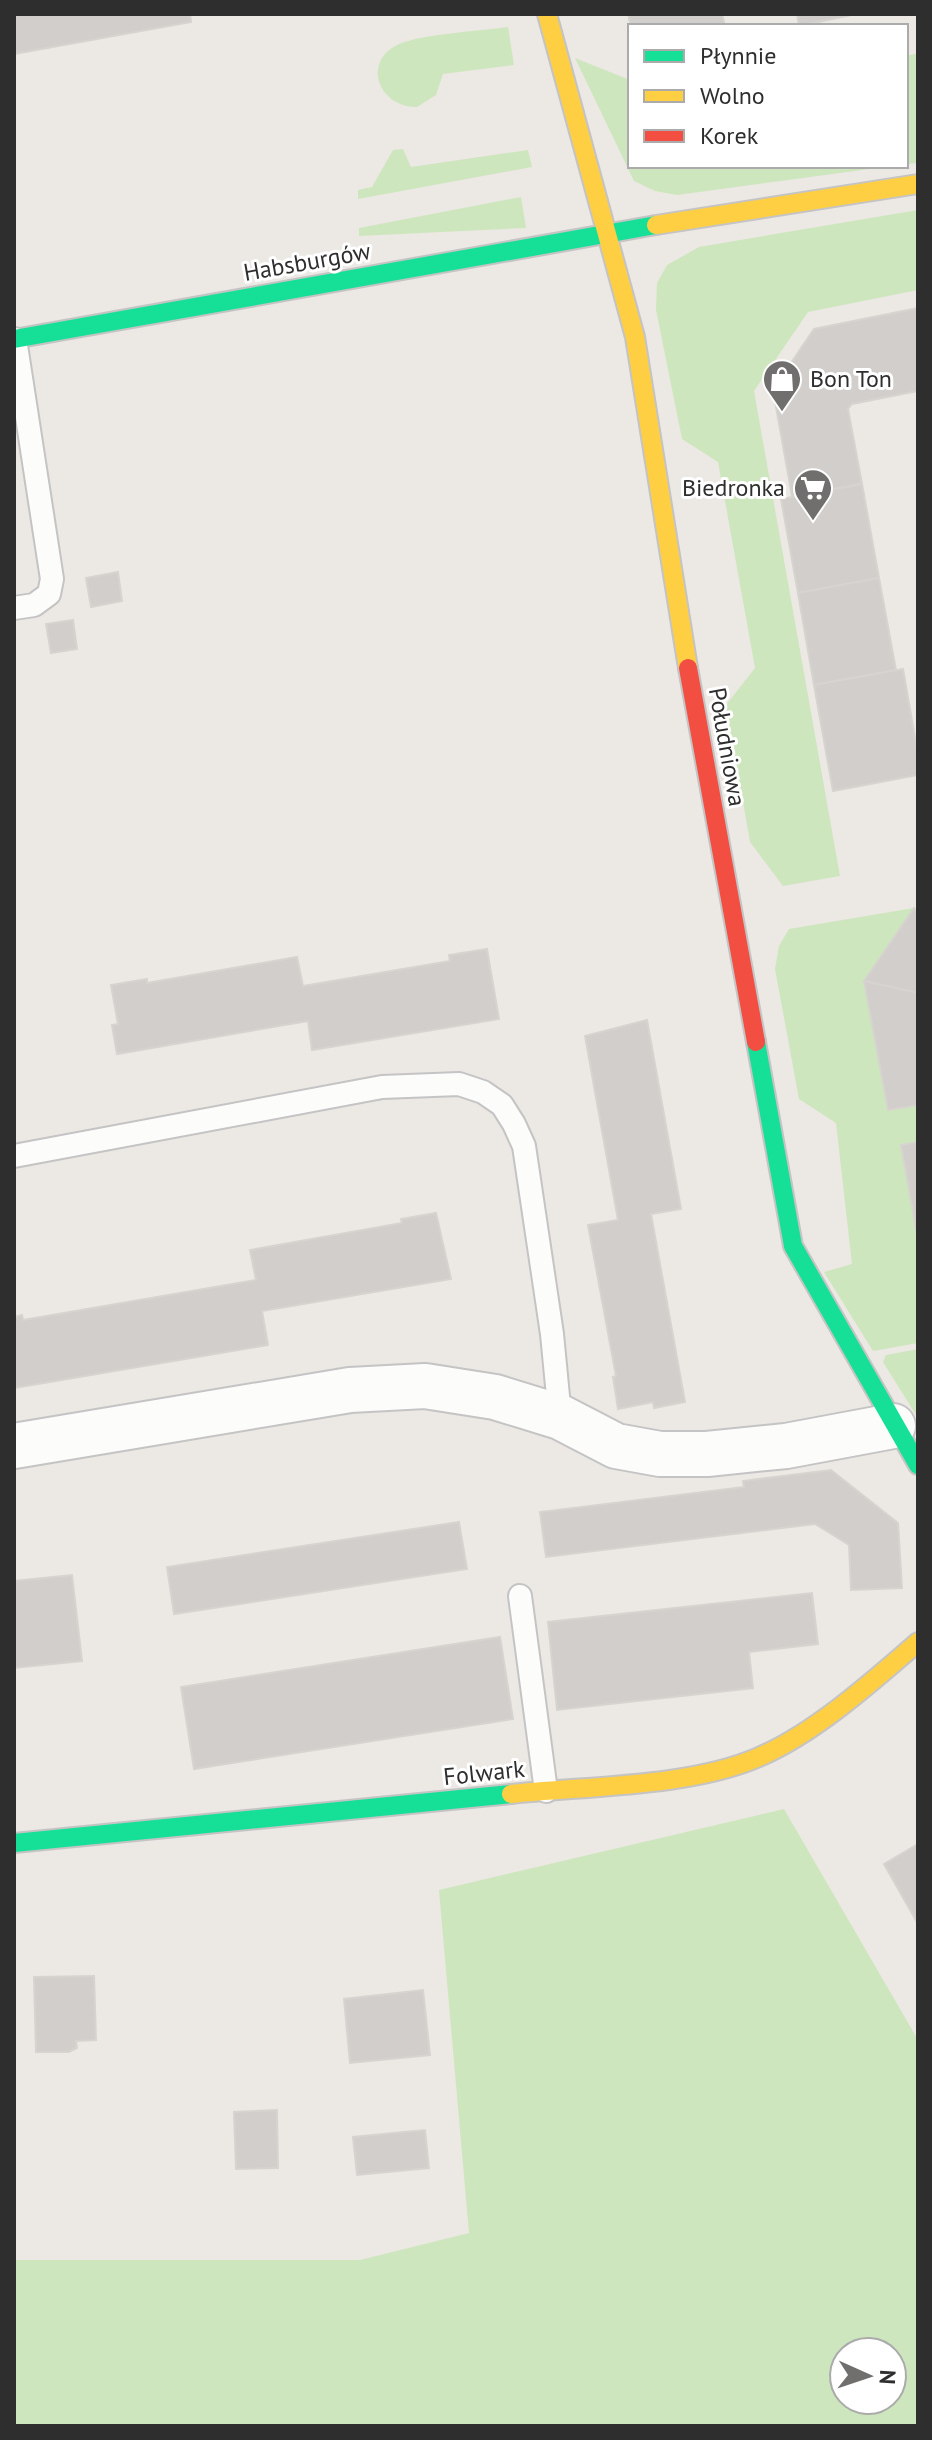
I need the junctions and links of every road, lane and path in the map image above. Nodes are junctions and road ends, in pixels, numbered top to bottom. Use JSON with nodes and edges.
{"nodes":[{"id":1,"x":547,"y":14,"type":"edge"},
{"id":2,"x":918,"y":184,"type":"edge"},
{"id":3,"x":609,"y":232,"type":"junction"},
{"id":4,"x":15,"y":339,"type":"edge"},
{"id":5,"x":14,"y":608,"type":"edge"},
{"id":6,"x":14,"y":1156,"type":"edge"},
{"id":7,"x":560,"y":1417,"type":"junction"},
{"id":8,"x":893,"y":1426,"type":"junction"},
{"id":9,"x":14,"y":1446,"type":"edge"},
{"id":10,"x":918,"y":1465,"type":"edge"},
{"id":11,"x":520,"y":1596,"type":"dead end"},
{"id":12,"x":918,"y":1642,"type":"edge"},
{"id":13,"x":546,"y":1791,"type":"junction"},
{"id":14,"x":14,"y":1843,"type":"edge"}],
"edges":[{"from":1,"to":3,"type":"street","name":"Południowa"},
{"from":2,"to":3,"type":"street","name":"Habsburgów"},
{"from":3,"to":4,"type":"street","name":"Habsburgów"},
{"from":3,"to":8,"type":"street","name":"Południowa"},
{"from":4,"to":5,"type":"lane"},
{"from":6,"to":7,"type":"lane"},
{"from":7,"to":8,"type":"street"},
{"from":7,"to":9,"type":"street"},
{"from":8,"to":10,"type":"street","name":"Południowa"},
{"from":11,"to":13,"type":"lane"},
{"from":12,"to":13,"type":"street","name":"Folwark"},
{"from":13,"to":14,"type":"street","name":"Folwark"}]}
